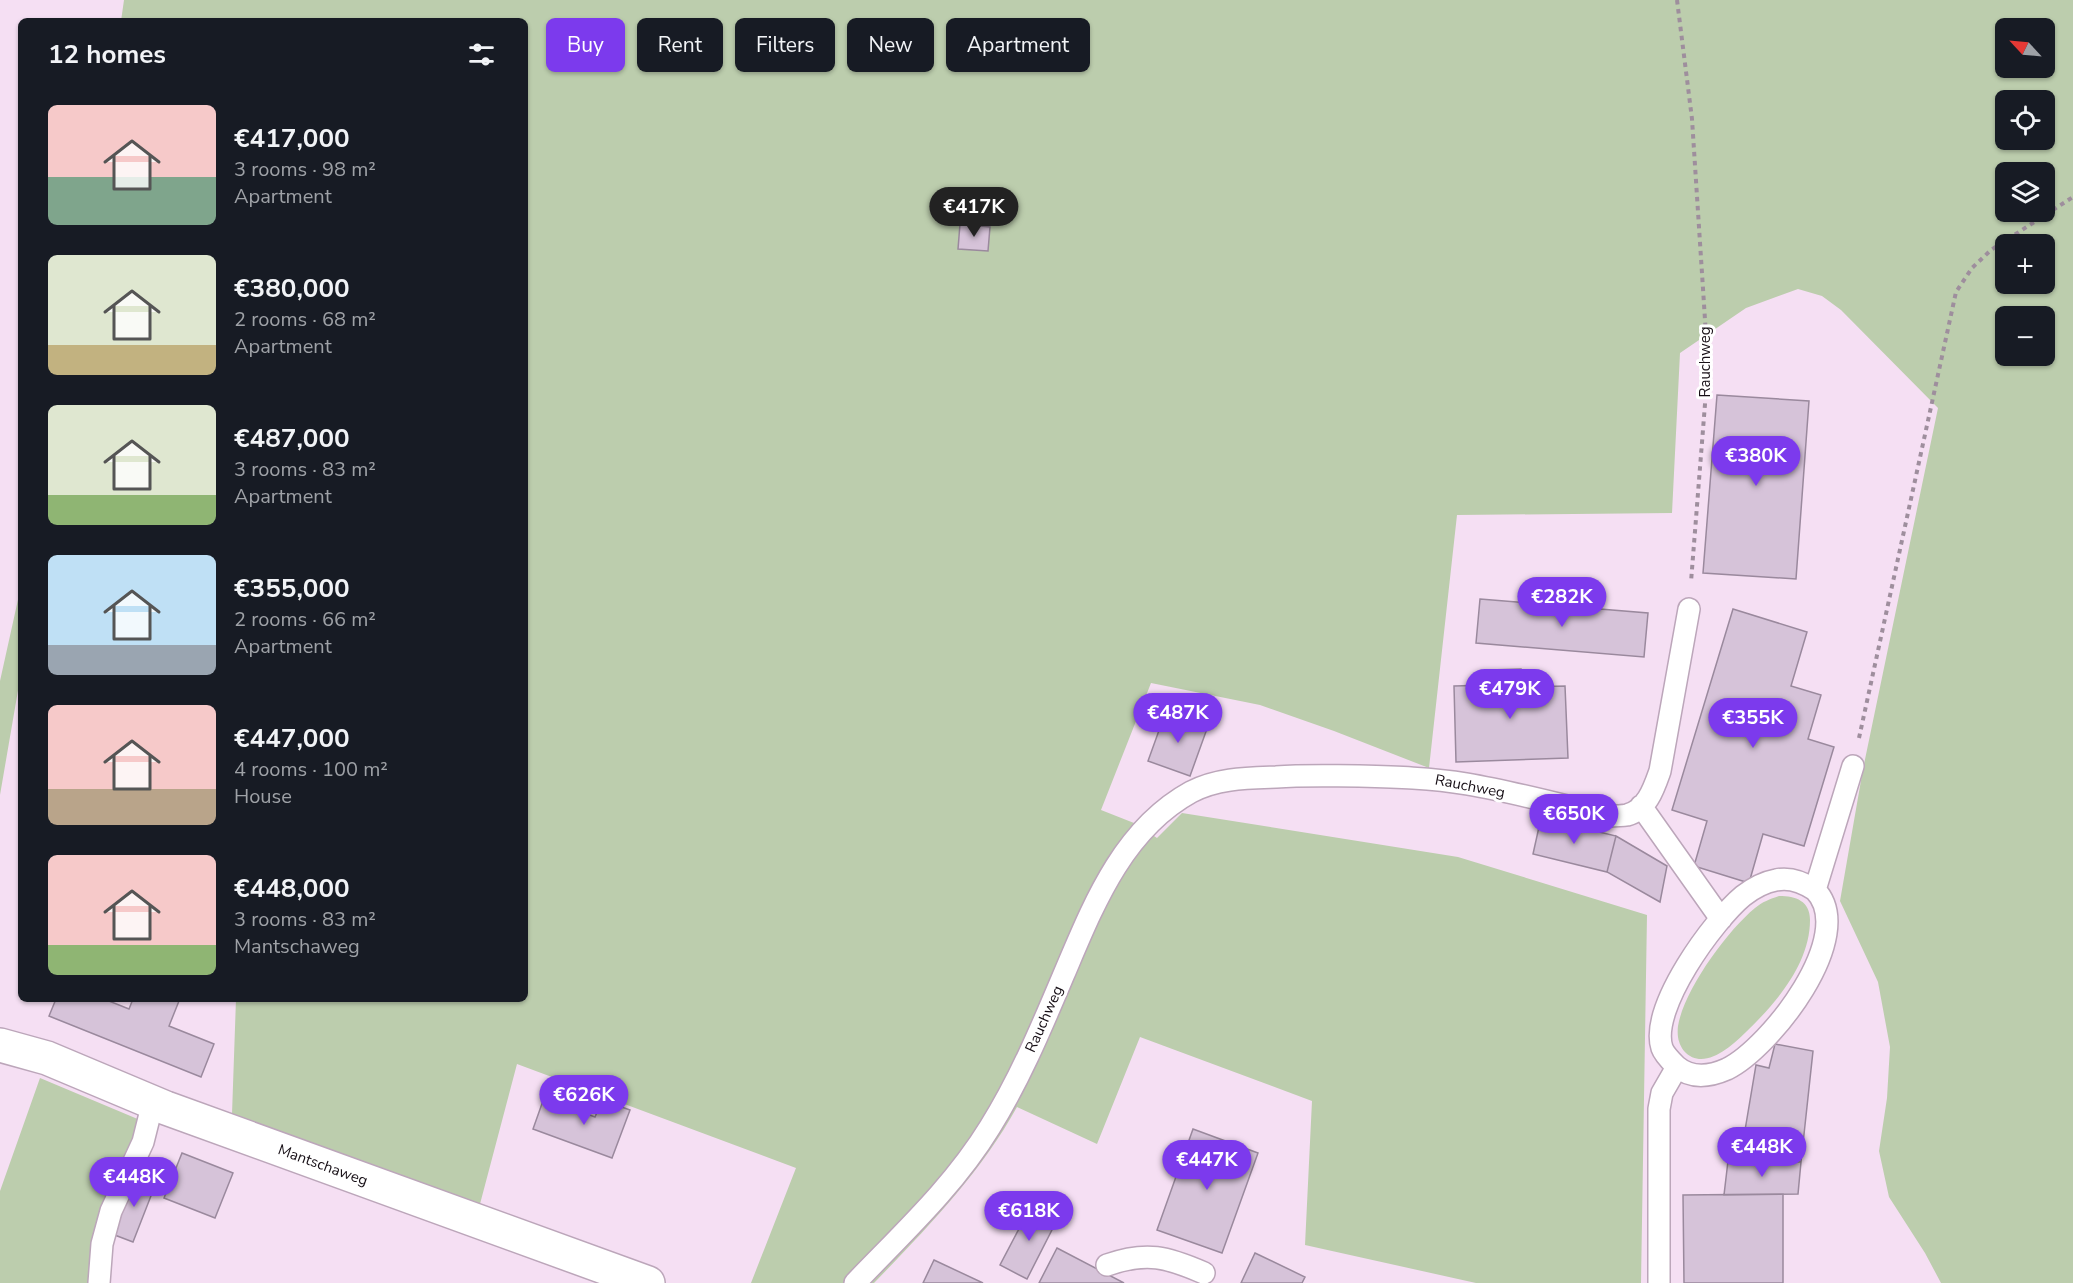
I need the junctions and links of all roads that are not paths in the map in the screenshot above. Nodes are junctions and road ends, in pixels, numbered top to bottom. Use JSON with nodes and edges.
{"nodes":[{"id":1,"x":1689,"y":609,"type":"road end"},
{"id":2,"x":1853,"y":766,"type":"road end"},
{"id":3,"x":1641,"y":806,"type":"junction"},
{"id":4,"x":1815,"y":890,"type":"junction"},
{"id":5,"x":1720,"y":919,"type":"junction"},
{"id":6,"x":0,"y":1045,"type":"edge"},
{"id":7,"x":1677,"y":1067,"type":"junction"},
{"id":8,"x":153,"y":1102,"type":"junction"},
{"id":9,"x":1107,"y":1265,"type":"dead end"},
{"id":10,"x":1204,"y":1273,"type":"edge"},
{"id":11,"x":99,"y":1283,"type":"edge"},
{"id":12,"x":648,"y":1283,"type":"edge"},
{"id":13,"x":855,"y":1283,"type":"edge"},
{"id":14,"x":1659,"y":1283,"type":"edge"}],
"edges":[{"from":1,"to":3,"type":"lane"},
{"from":2,"to":4,"type":"lane"},
{"from":3,"to":5,"type":"lane"},
{"from":3,"to":13,"type":"lane","name":"Rauchweg"},
{"from":4,"to":5,"type":"lane"},
{"from":4,"to":7,"type":"lane"},
{"from":5,"to":7,"type":"lane"},
{"from":6,"to":8,"type":"street","name":"Mantschaweg"},
{"from":7,"to":14,"type":"lane"},
{"from":8,"to":11,"type":"lane"},
{"from":8,"to":12,"type":"street","name":"Mantschaweg"},
{"from":9,"to":10,"type":"lane"}]}
